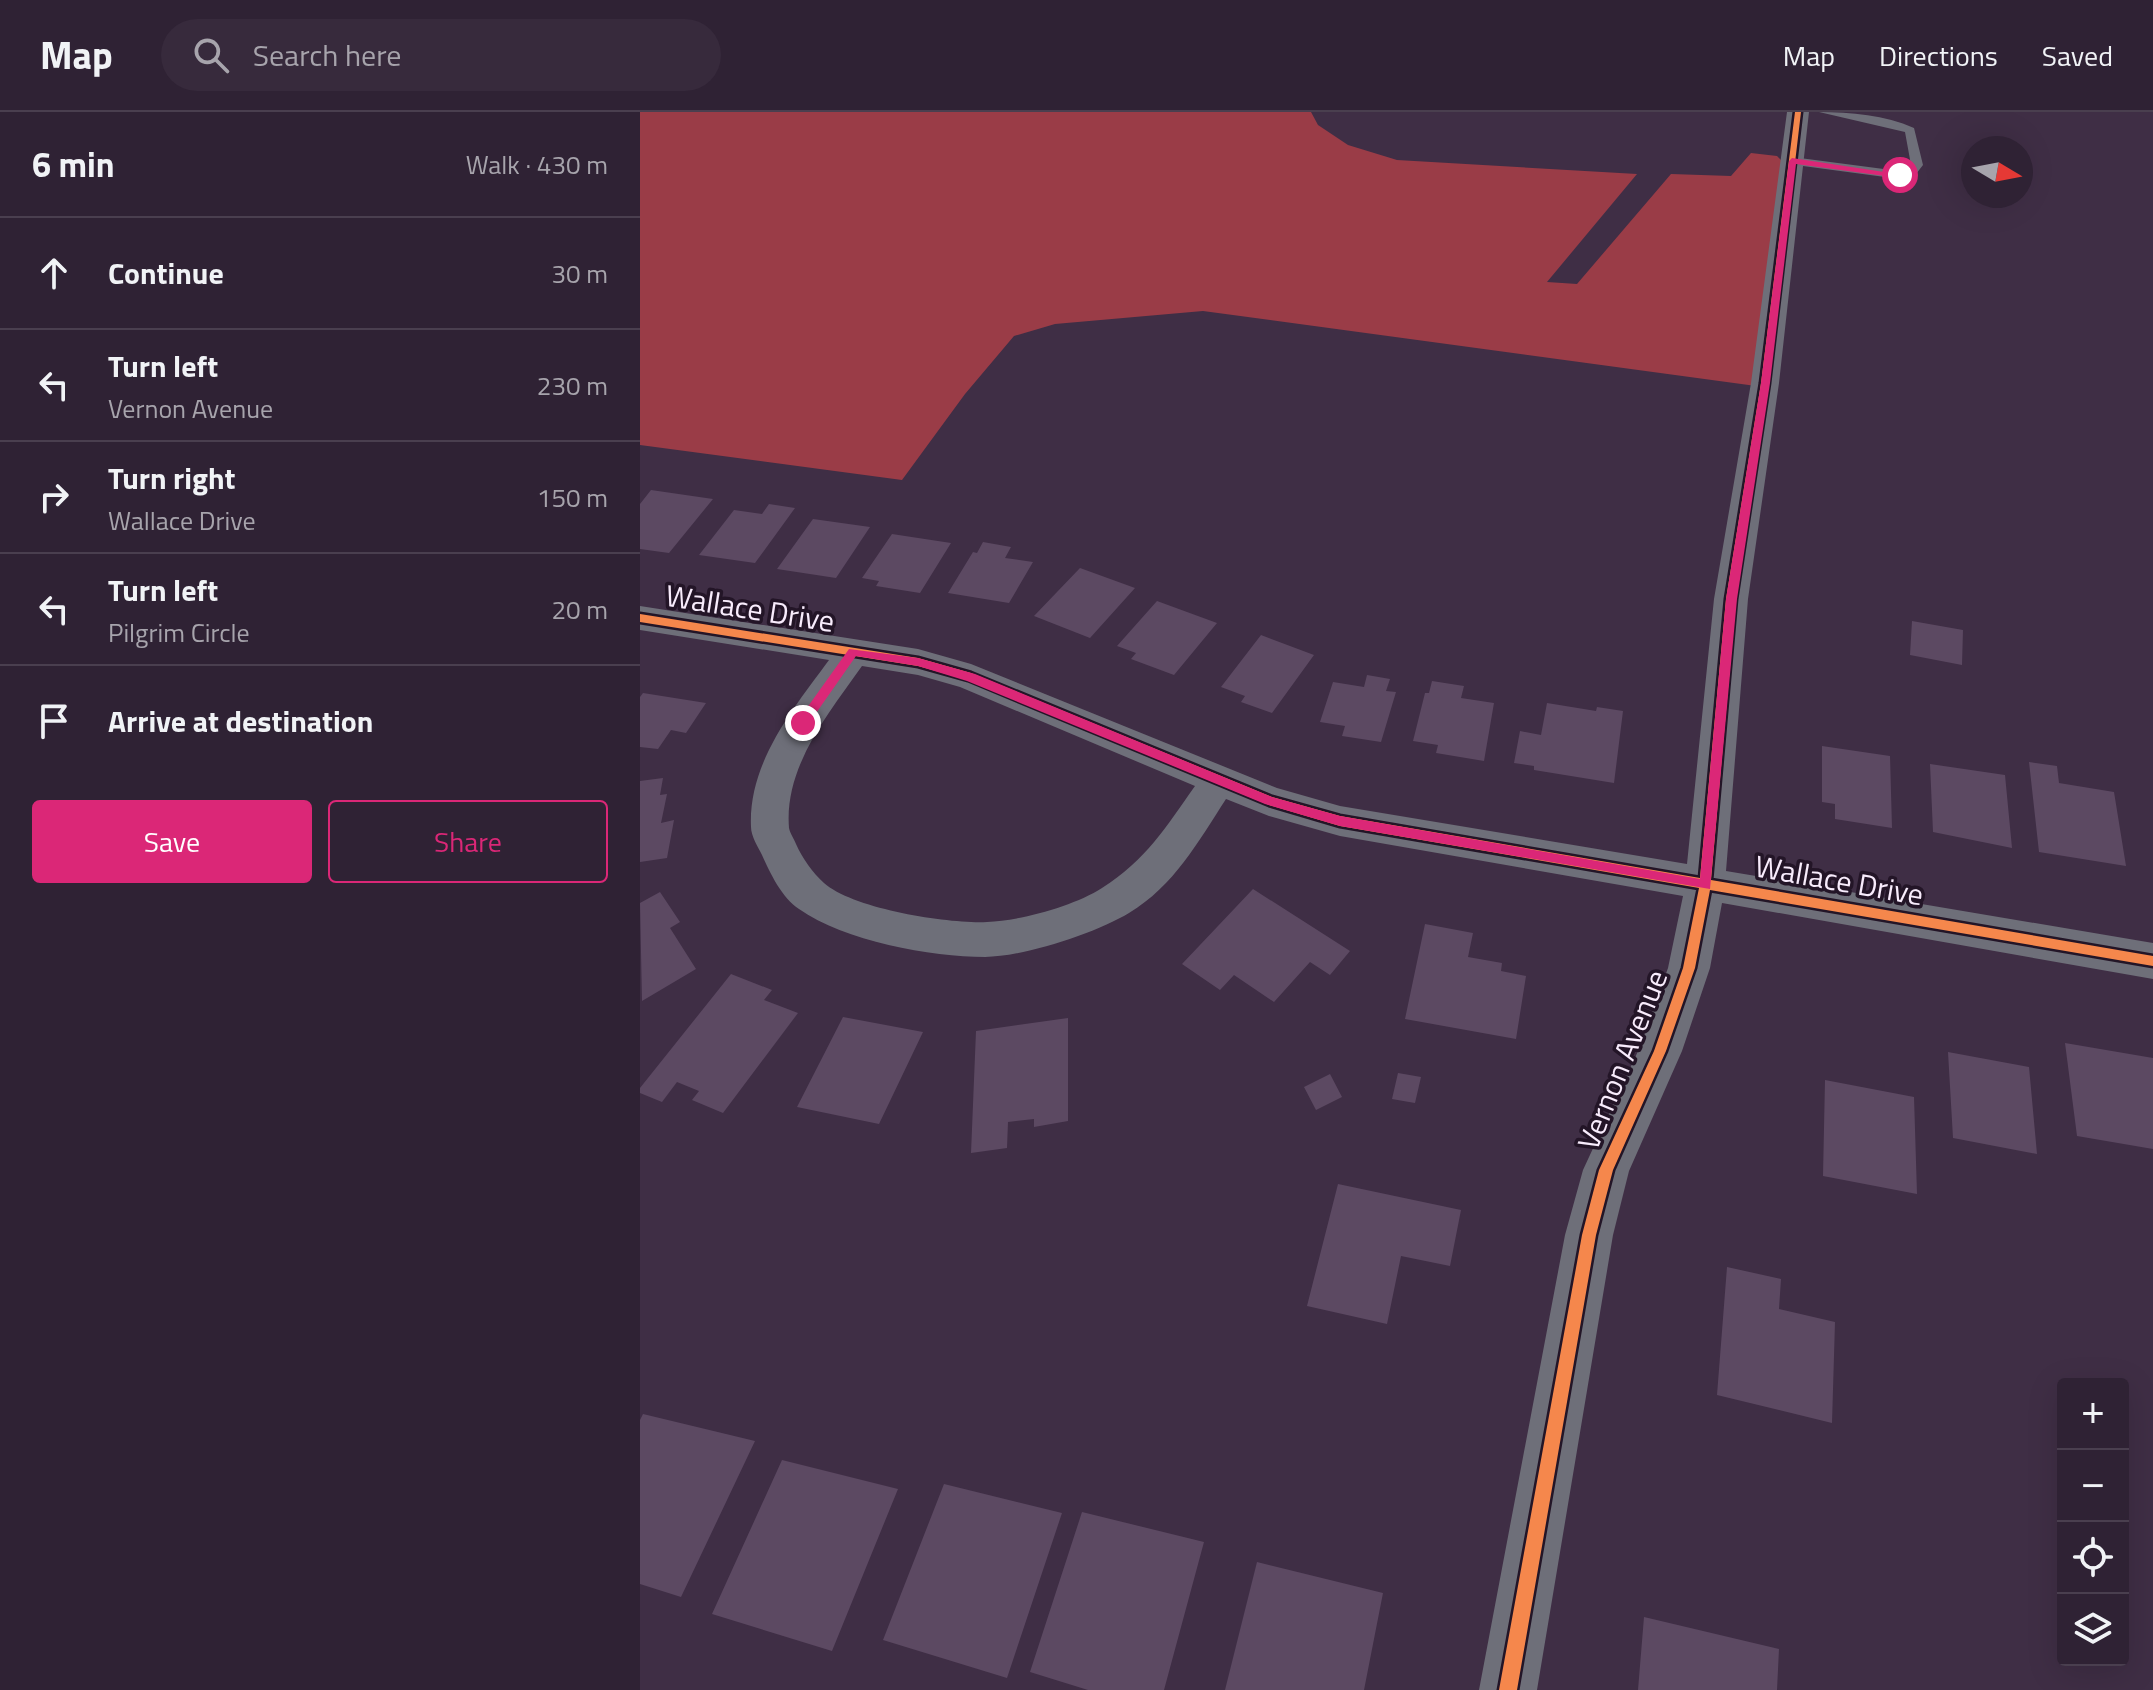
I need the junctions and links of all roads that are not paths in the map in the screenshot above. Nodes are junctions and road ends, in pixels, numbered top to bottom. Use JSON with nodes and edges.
{"nodes":[{"id":1,"x":1798,"y":112,"type":"edge"},
{"id":2,"x":1825,"y":112,"type":"edge"},
{"id":3,"x":1792,"y":161,"type":"junction"},
{"id":4,"x":640,"y":618,"type":"edge"},
{"id":5,"x":853,"y":652,"type":"junction"},
{"id":6,"x":1219,"y":780,"type":"junction"},
{"id":7,"x":1705,"y":885,"type":"junction"},
{"id":8,"x":2153,"y":961,"type":"edge"},
{"id":9,"x":1508,"y":1690,"type":"edge"}],
"edges":[{"from":1,"to":3,"type":"street","name":"Vernon Avenue"},
{"from":2,"to":3,"type":"lane"},
{"from":3,"to":7,"type":"street","name":"Vernon Avenue"},
{"from":4,"to":5,"type":"street","name":"Wallace Drive"},
{"from":5,"to":6,"type":"street","name":"Wallace Drive"},
{"from":5,"to":6,"type":"street"},
{"from":6,"to":7,"type":"street","name":"Wallace Drive"},
{"from":7,"to":8,"type":"street","name":"Wallace Drive"},
{"from":7,"to":9,"type":"street","name":"Vernon Avenue"}]}
